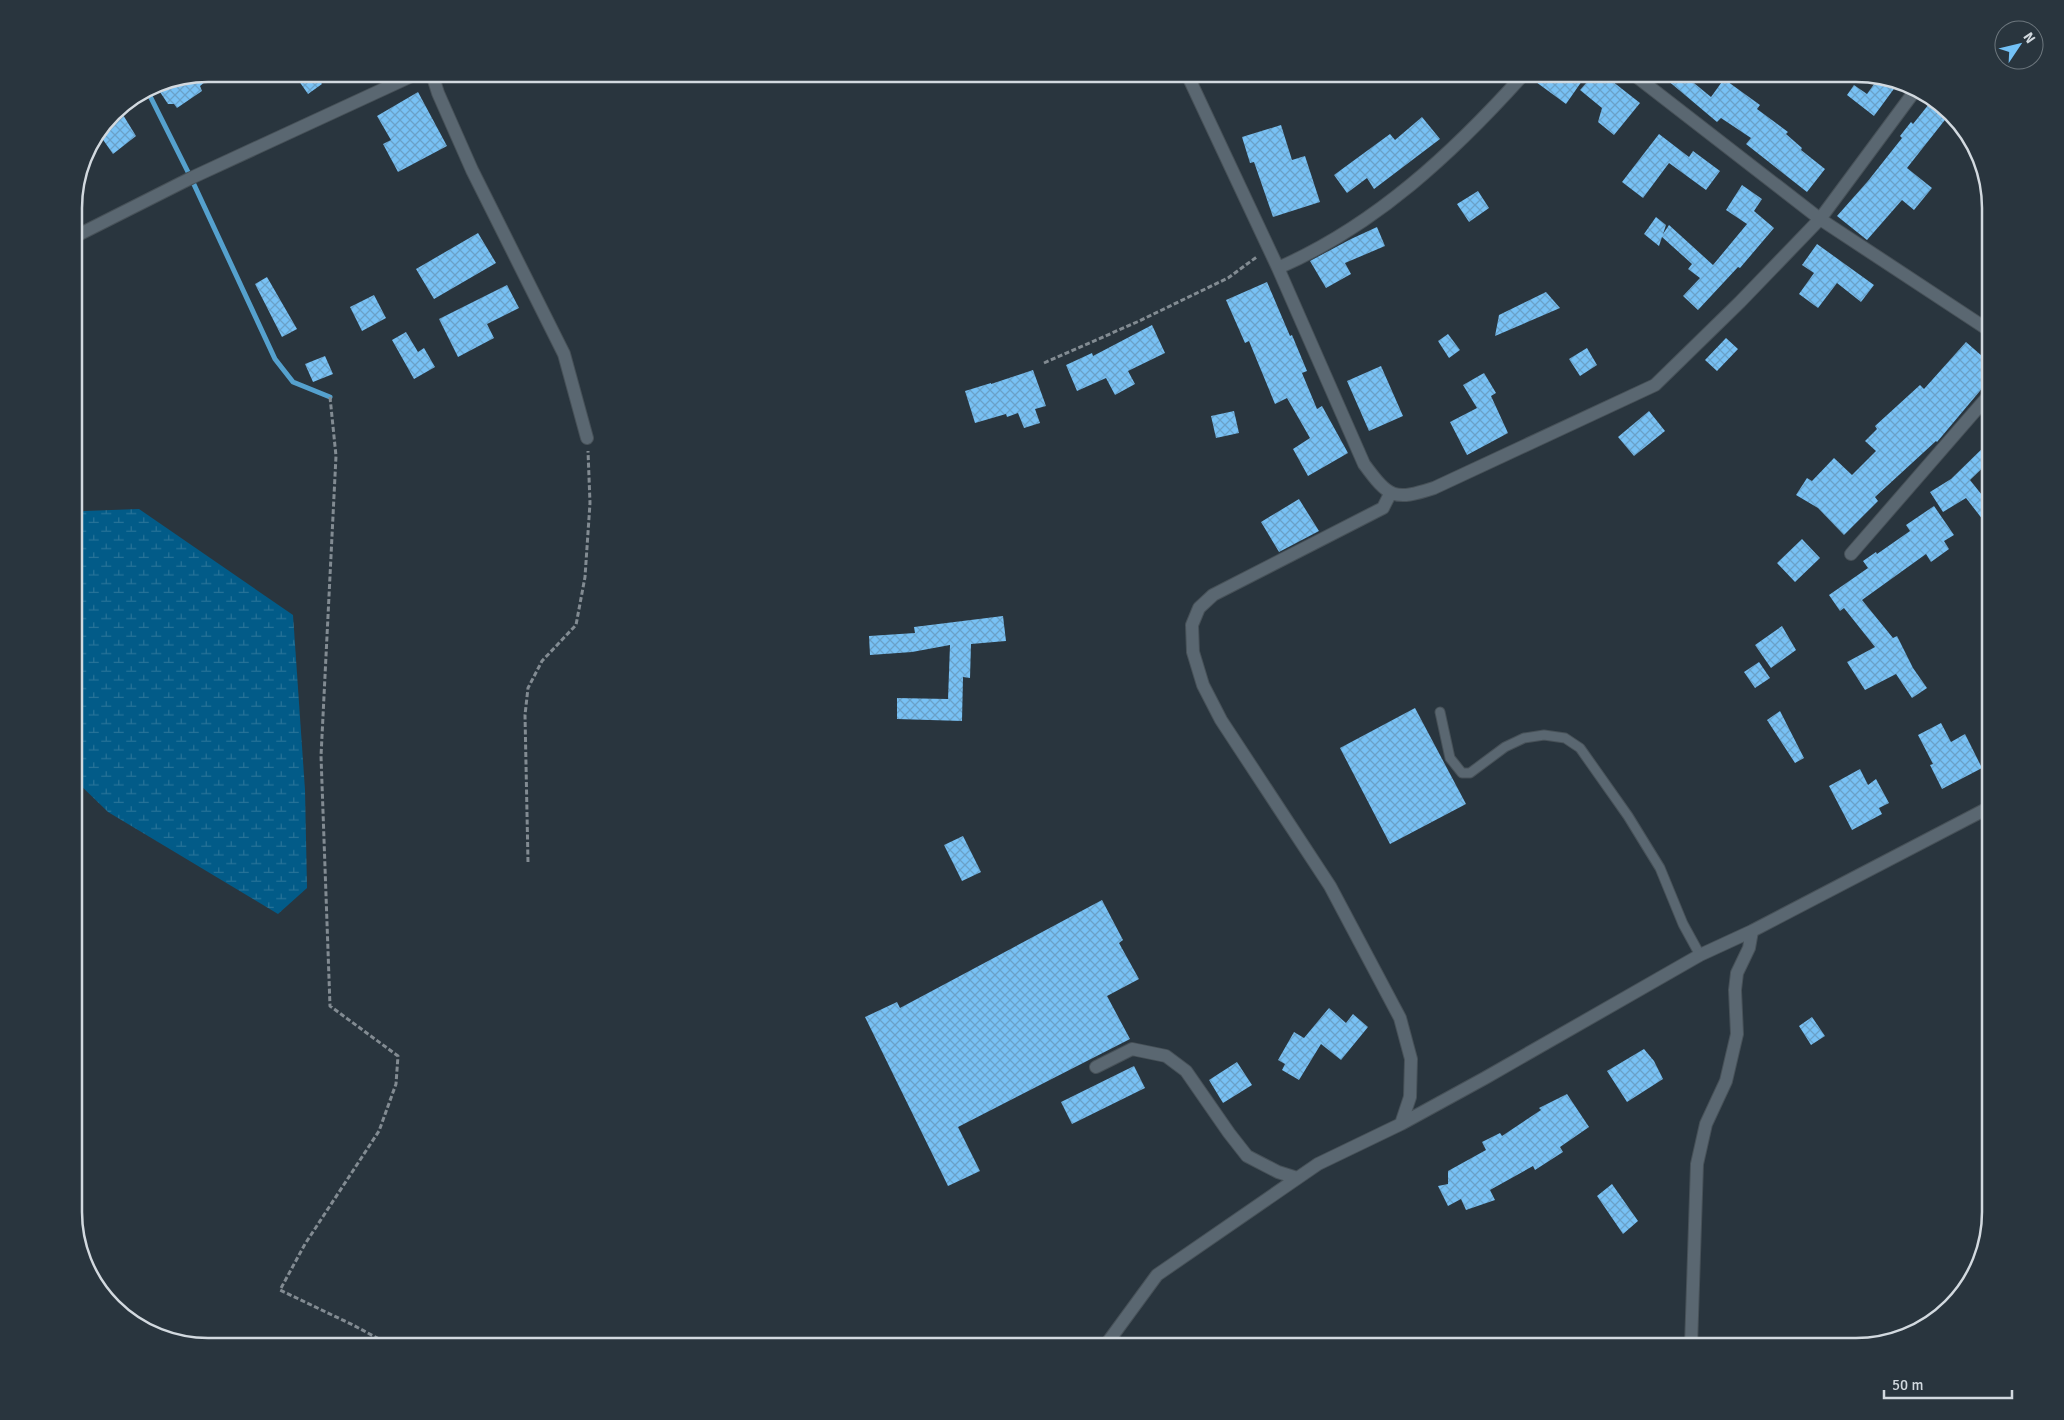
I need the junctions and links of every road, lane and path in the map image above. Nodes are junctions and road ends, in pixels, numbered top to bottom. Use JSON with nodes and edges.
{"nodes":[{"id":1,"x":399,"y":82,"type":"edge"},
{"id":2,"x":435,"y":82,"type":"edge"},
{"id":3,"x":1191,"y":82,"type":"edge"},
{"id":4,"x":1516,"y":82,"type":"edge"},
{"id":5,"x":1643,"y":82,"type":"edge"},
{"id":6,"x":1912,"y":95,"type":"edge"},
{"id":7,"x":1820,"y":219,"type":"junction"},
{"id":8,"x":83,"y":232,"type":"edge"},
{"id":9,"x":1269,"y":248,"type":"junction"},
{"id":10,"x":1278,"y":268,"type":"junction"},
{"id":11,"x":1982,"y":326,"type":"edge"},
{"id":12,"x":1044,"y":363,"type":"dead end"},
{"id":13,"x":330,"y":397,"type":"dead end"},
{"id":14,"x":1982,"y":403,"type":"edge"},
{"id":15,"x":587,"y":438,"type":"joint"},
{"id":16,"x":1390,"y":494,"type":"junction"},
{"id":17,"x":1851,"y":554,"type":"dead end"},
{"id":18,"x":1440,"y":712,"type":"dead end"},
{"id":19,"x":1982,"y":810,"type":"edge"},
{"id":20,"x":528,"y":862,"type":"dead end"},
{"id":21,"x":1752,"y":931,"type":"junction"},
{"id":22,"x":1700,"y":955,"type":"junction"},
{"id":23,"x":1096,"y":1067,"type":"dead end"},
{"id":24,"x":1401,"y":1124,"type":"junction"},
{"id":25,"x":1297,"y":1178,"type":"junction"},
{"id":26,"x":378,"y":1338,"type":"edge"},
{"id":27,"x":1111,"y":1338,"type":"edge"},
{"id":28,"x":1691,"y":1338,"type":"edge"}],
"edges":[{"from":1,"to":8,"type":"street"},
{"from":2,"to":15,"type":"street"},
{"from":3,"to":9,"type":"street"},
{"from":4,"to":10,"type":"street"},
{"from":5,"to":7,"type":"street"},
{"from":6,"to":7,"type":"street"},
{"from":7,"to":11,"type":"street"},
{"from":7,"to":16,"type":"street"},
{"from":9,"to":10,"type":"street"},
{"from":9,"to":12,"type":"path"},
{"from":10,"to":16,"type":"street"},
{"from":13,"to":26,"type":"path"},
{"from":14,"to":17,"type":"street"},
{"from":15,"to":20,"type":"path"},
{"from":16,"to":24,"type":"street"},
{"from":18,"to":22,"type":"lane"},
{"from":19,"to":21,"type":"street"},
{"from":21,"to":22,"type":"street"},
{"from":21,"to":28,"type":"street"},
{"from":22,"to":24,"type":"street"},
{"from":23,"to":25,"type":"street"},
{"from":24,"to":25,"type":"street"},
{"from":25,"to":27,"type":"street"}]}
